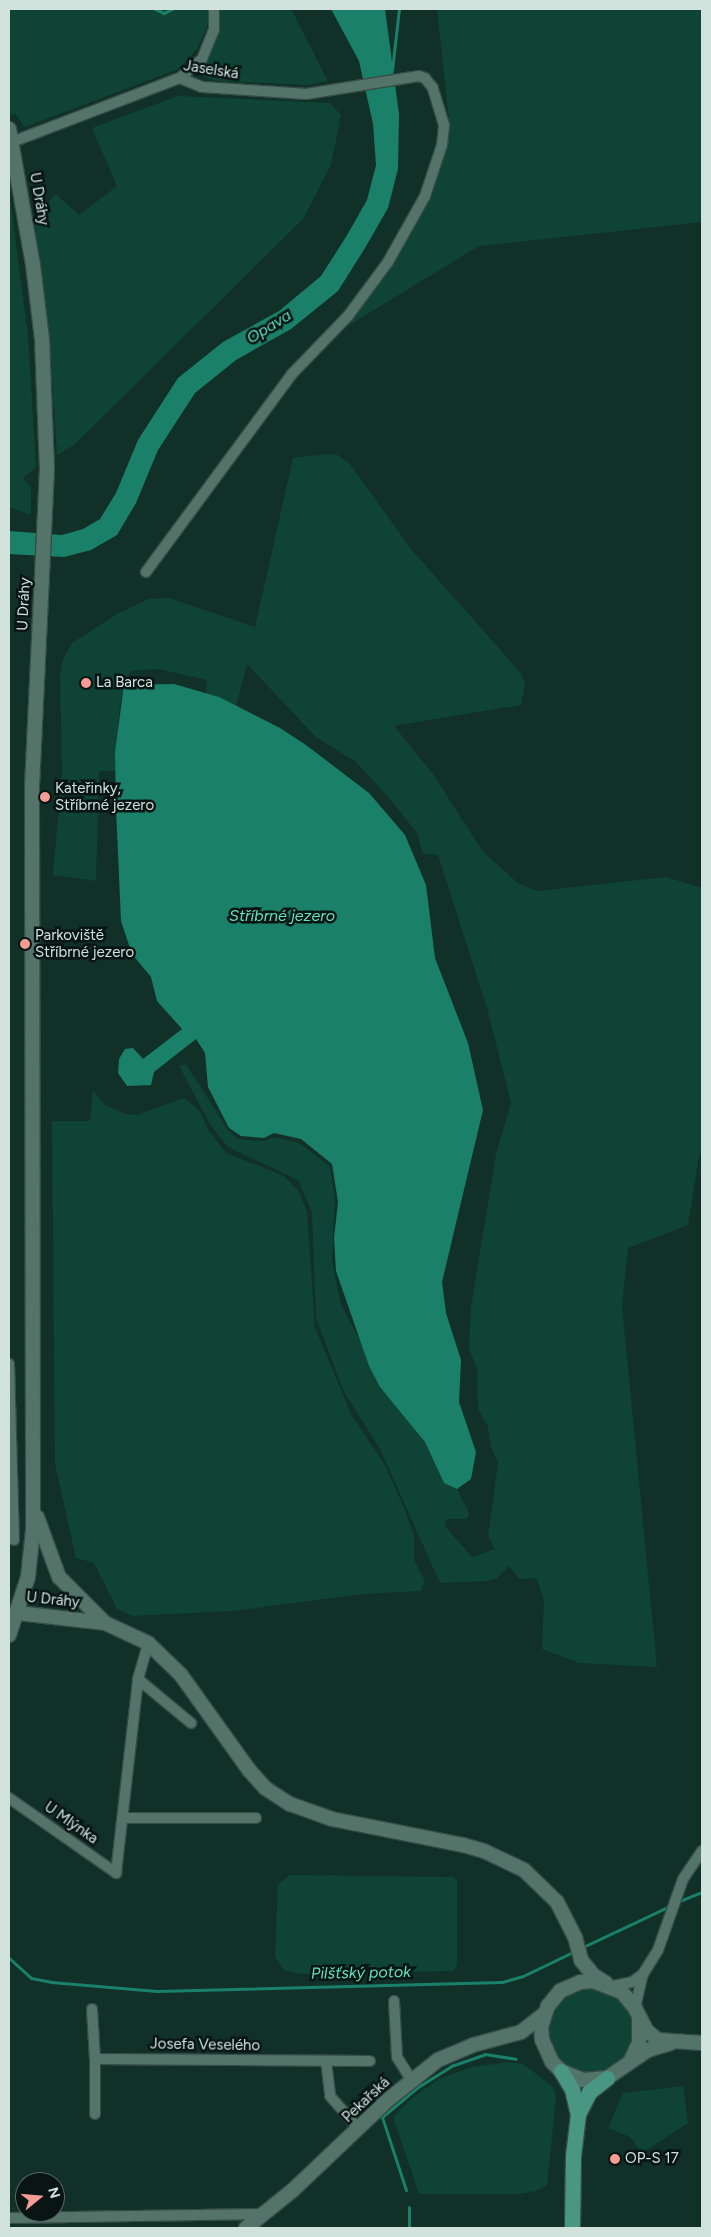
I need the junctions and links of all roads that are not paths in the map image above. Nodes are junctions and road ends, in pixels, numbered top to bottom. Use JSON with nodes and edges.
{"nodes":[{"id":1,"x":214,"y":9,"type":"edge"},
{"id":2,"x":180,"y":78,"type":"junction"},
{"id":3,"x":10,"y":135,"type":"edge"},
{"id":4,"x":146,"y":572,"type":"dead end"},
{"id":5,"x":9,"y":1364,"type":"edge"},
{"id":6,"x":10,"y":1440,"type":"edge"},
{"id":7,"x":33,"y":1504,"type":"junction"},
{"id":8,"x":14,"y":1540,"type":"dead end"},
{"id":9,"x":13,"y":1613,"type":"edge"},
{"id":10,"x":105,"y":1623,"type":"junction"},
{"id":11,"x":9,"y":1635,"type":"edge"},
{"id":12,"x":148,"y":1643,"type":"junction"},
{"id":13,"x":138,"y":1678,"type":"junction"},
{"id":14,"x":191,"y":1723,"type":"dead end"},
{"id":15,"x":9,"y":1798,"type":"edge"},
{"id":16,"x":122,"y":1818,"type":"junction"},
{"id":17,"x":256,"y":1818,"type":"dead end"},
{"id":18,"x":702,"y":1851,"type":"edge"},
{"id":19,"x":581,"y":1960,"type":"junction"},
{"id":20,"x":643,"y":1974,"type":"junction"},
{"id":21,"x":610,"y":1984,"type":"junction"},
{"id":22,"x":568,"y":1986,"type":"junction"},
{"id":23,"x":394,"y":2001,"type":"dead end"},
{"id":24,"x":92,"y":2009,"type":"dead end"},
{"id":25,"x":637,"y":2013,"type":"junction"},
{"id":26,"x":544,"y":2014,"type":"junction"},
{"id":27,"x":510,"y":2037,"type":"junction"},
{"id":28,"x":671,"y":2043,"type":"junction"},
{"id":29,"x":702,"y":2043,"type":"edge"},
{"id":30,"x":546,"y":2052,"type":"junction"},
{"id":31,"x":95,"y":2059,"type":"junction"},
{"id":32,"x":326,"y":2061,"type":"junction"},
{"id":33,"x":370,"y":2061,"type":"dead end"},
{"id":34,"x":628,"y":2065,"type":"junction"},
{"id":35,"x":561,"y":2071,"type":"junction"},
{"id":36,"x":607,"y":2078,"type":"junction"},
{"id":37,"x":412,"y":2081,"type":"junction"},
{"id":38,"x":95,"y":2114,"type":"dead end"},
{"id":39,"x":578,"y":2114,"type":"junction"},
{"id":40,"x":359,"y":2129,"type":"junction"},
{"id":41,"x":261,"y":2214,"type":"junction"},
{"id":42,"x":9,"y":2218,"type":"edge"},
{"id":43,"x":246,"y":2228,"type":"edge"},
{"id":44,"x":572,"y":2228,"type":"edge"}],
"edges":[{"from":1,"to":2,"type":"street"},
{"from":2,"to":3,"type":"street","name":"Jaselská"},
{"from":2,"to":4,"type":"street","name":"Jaselská"},
{"from":3,"to":7,"type":"street","name":"U Dráhy"},
{"from":5,"to":6,"type":"street"},
{"from":6,"to":8,"type":"street"},
{"from":7,"to":9,"type":"street","name":"U Dráhy"},
{"from":7,"to":10,"type":"street","name":"U Dráhy"},
{"from":9,"to":10,"type":"street","name":"U Dráhy"},
{"from":9,"to":11,"type":"street"},
{"from":10,"to":12,"type":"street","name":"U Dráhy"},
{"from":12,"to":13,"type":"street"},
{"from":12,"to":19,"type":"street","name":"U Dráhy"},
{"from":13,"to":14,"type":"street"},
{"from":13,"to":16,"type":"street"},
{"from":15,"to":16,"type":"street","name":"U Mlýnka"},
{"from":16,"to":17,"type":"street"},
{"from":18,"to":20,"type":"street"},
{"from":19,"to":21,"type":"street"},
{"from":19,"to":22,"type":"street"},
{"from":20,"to":21,"type":"street"},
{"from":20,"to":25,"type":"street"},
{"from":21,"to":22,"type":"street"},
{"from":21,"to":25,"type":"street"},
{"from":22,"to":26,"type":"street"},
{"from":23,"to":37,"type":"street"},
{"from":24,"to":31,"type":"street"},
{"from":25,"to":28,"type":"street"},
{"from":25,"to":34,"type":"street"},
{"from":26,"to":27,"type":"street","name":"Pekařská"},
{"from":26,"to":30,"type":"street"},
{"from":27,"to":30,"type":"street"},
{"from":27,"to":37,"type":"street","name":"Pekařská"},
{"from":28,"to":29,"type":"street"},
{"from":28,"to":34,"type":"street"},
{"from":30,"to":35,"type":"street"},
{"from":31,"to":32,"type":"street","name":"Josefa Veselého"},
{"from":31,"to":38,"type":"street"},
{"from":32,"to":33,"type":"street","name":"Josefa Veselého"},
{"from":32,"to":40,"type":"street"},
{"from":34,"to":36,"type":"street"},
{"from":35,"to":36,"type":"street"},
{"from":35,"to":39,"type":"main road"},
{"from":36,"to":39,"type":"main road"},
{"from":37,"to":40,"type":"street","name":"Pekařská"},
{"from":39,"to":44,"type":"main road"},
{"from":40,"to":41,"type":"street","name":"Pekařská"},
{"from":41,"to":42,"type":"street"},
{"from":41,"to":43,"type":"street","name":"Pekařská"}]}
